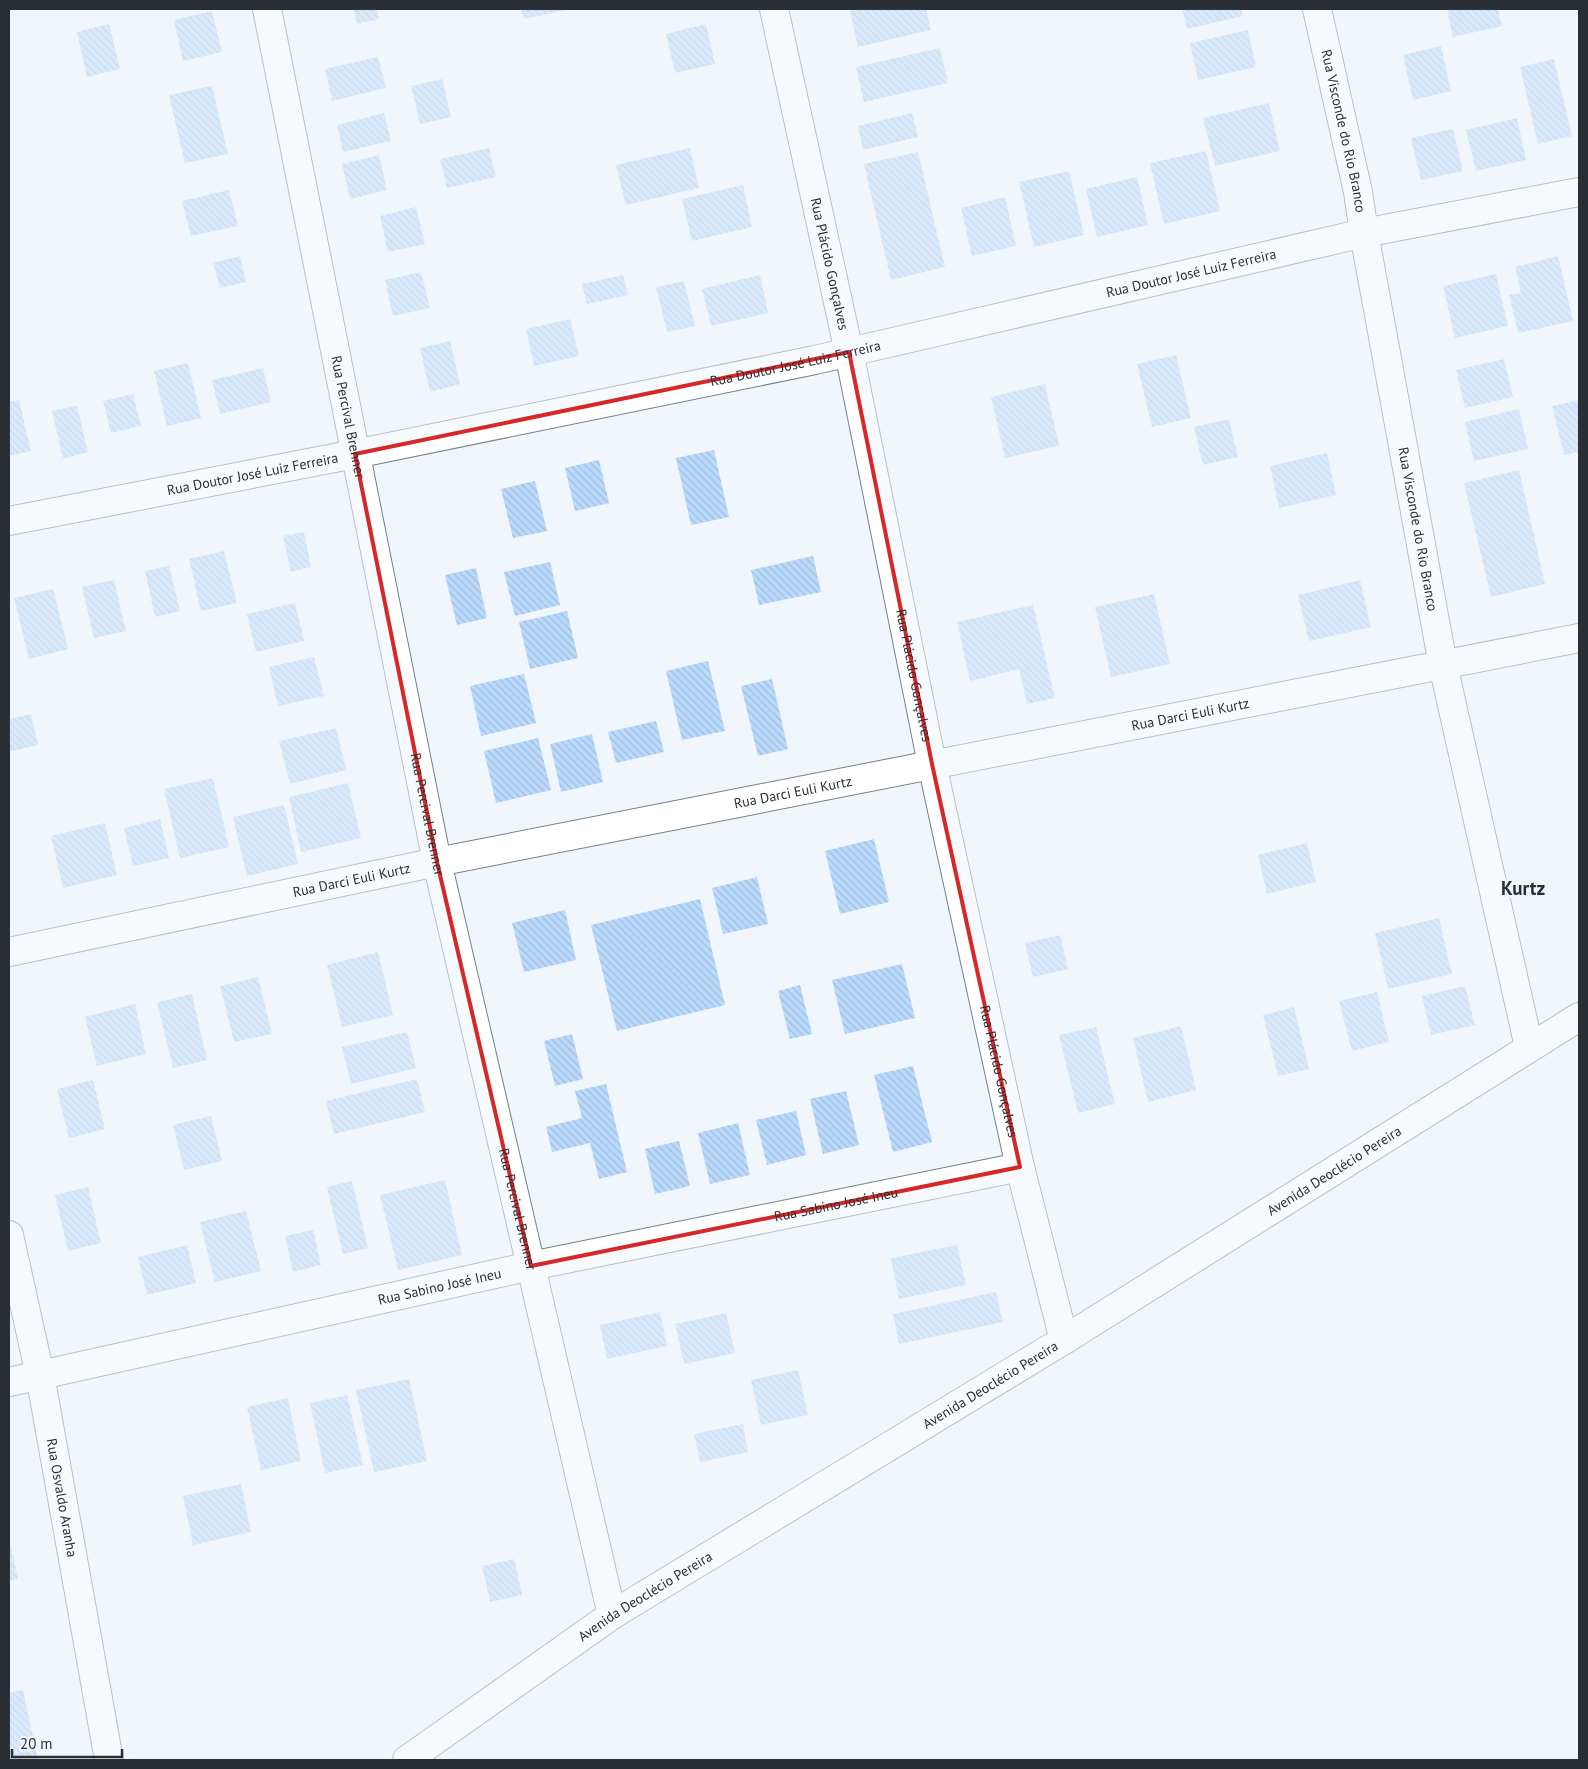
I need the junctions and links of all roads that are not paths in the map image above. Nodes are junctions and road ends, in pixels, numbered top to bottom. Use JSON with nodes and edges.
{"nodes":[{"id":1,"x":267,"y":9,"type":"edge"},
{"id":2,"x":774,"y":9,"type":"edge"},
{"id":3,"x":1317,"y":9,"type":"edge"},
{"id":4,"x":1579,"y":192,"type":"edge"},
{"id":5,"x":1364,"y":233,"type":"junction"},
{"id":6,"x":849,"y":352,"type":"junction"},
{"id":7,"x":355,"y":454,"type":"junction"},
{"id":8,"x":9,"y":521,"type":"edge"},
{"id":9,"x":1579,"y":638,"type":"edge"},
{"id":10,"x":1443,"y":666,"type":"junction"},
{"id":11,"x":932,"y":764,"type":"junction"},
{"id":12,"x":438,"y":862,"type":"junction"},
{"id":13,"x":9,"y":952,"type":"edge"},
{"id":14,"x":1579,"y":1018,"type":"edge"},
{"id":15,"x":1529,"y":1047,"type":"junction"},
{"id":16,"x":1020,"y":1167,"type":"junction"},
{"id":17,"x":9,"y":1235,"type":"edge"},
{"id":18,"x":530,"y":1266,"type":"junction"},
{"id":19,"x":1064,"y":1340,"type":"junction"},
{"id":20,"x":40,"y":1375,"type":"junction"},
{"id":21,"x":9,"y":1382,"type":"edge"},
{"id":22,"x":612,"y":1615,"type":"junction"},
{"id":23,"x":109,"y":1760,"type":"edge"},
{"id":24,"x":407,"y":1760,"type":"edge"}],
"edges":[{"from":1,"to":7,"type":"street","name":"Rua Percival Brenner"},
{"from":2,"to":6,"type":"street","name":"Rua Plácido Gonçalves"},
{"from":3,"to":5,"type":"street","name":"Rua Visconde do Rio Branco"},
{"from":4,"to":5,"type":"street","name":"Rua Doutor José Luiz Ferreira"},
{"from":5,"to":6,"type":"street","name":"Rua Doutor José Luiz Ferreira"},
{"from":5,"to":10,"type":"street","name":"Rua Visconde do Rio Branco"},
{"from":6,"to":7,"type":"street","name":"Rua Doutor José Luiz Ferreira"},
{"from":6,"to":11,"type":"street","name":"Rua Plácido Gonçalves"},
{"from":7,"to":8,"type":"street","name":"Rua Doutor José Luiz Ferreira"},
{"from":7,"to":12,"type":"street","name":"Rua Percival Brenner"},
{"from":9,"to":10,"type":"street","name":"Rua Darci Euli Kurtz"},
{"from":10,"to":11,"type":"street","name":"Rua Darci Euli Kurtz"},
{"from":10,"to":15,"type":"street","name":"Rua Visconde do Rio Branco"},
{"from":11,"to":12,"type":"street","name":"Rua Darci Euli Kurtz"},
{"from":11,"to":16,"type":"street","name":"Rua Plácido Gonçalves"},
{"from":12,"to":13,"type":"street","name":"Rua Darci Euli Kurtz"},
{"from":12,"to":18,"type":"street","name":"Rua Percival Brenner"},
{"from":14,"to":15,"type":"street","name":"Avenida Deoclécio Pereira"},
{"from":15,"to":19,"type":"street","name":"Avenida Deoclécio Pereira"},
{"from":16,"to":18,"type":"street","name":"Rua Sabino José Ineu"},
{"from":16,"to":19,"type":"street","name":"Rua Plácido Gonçalves"},
{"from":17,"to":20,"type":"street","name":"Rua Osvaldo Aranha"},
{"from":18,"to":20,"type":"street","name":"Rua Sabino José Ineu"},
{"from":18,"to":22,"type":"street","name":"Rua Percival Brenner"},
{"from":19,"to":22,"type":"street","name":"Avenida Deoclécio Pereira"},
{"from":20,"to":21,"type":"street","name":"Rua Sabino José Ineu"},
{"from":20,"to":23,"type":"street","name":"Rua Osvaldo Aranha"},
{"from":22,"to":24,"type":"street","name":"Avenida Deoclécio Pereira"}]}
